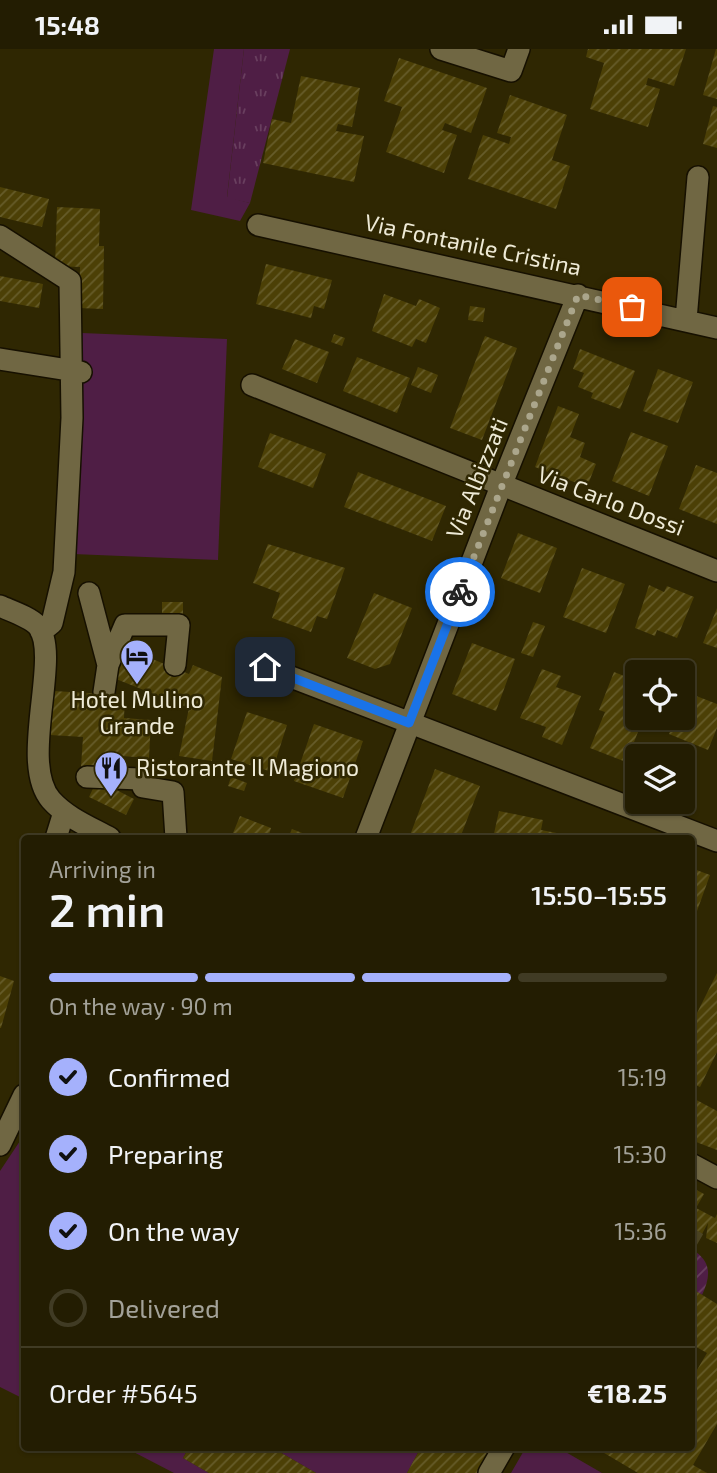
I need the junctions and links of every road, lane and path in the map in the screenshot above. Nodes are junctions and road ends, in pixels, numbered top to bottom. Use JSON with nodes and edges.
{"nodes":[{"id":1,"x":441,"y":49,"type":"edge"},
{"id":2,"x":519,"y":49,"type":"edge"},
{"id":3,"x":698,"y":177,"type":"dead end"},
{"id":4,"x":258,"y":225,"type":"dead end"},
{"id":5,"x":0,"y":236,"type":"edge"},
{"id":6,"x":578,"y":295,"type":"junction"},
{"id":7,"x":686,"y":320,"type":"junction"},
{"id":8,"x":717,"y":328,"type":"edge"},
{"id":9,"x":0,"y":359,"type":"edge"},
{"id":10,"x":76,"y":372,"type":"junction"},
{"id":11,"x":252,"y":385,"type":"dead end"},
{"id":12,"x":501,"y":486,"type":"junction"},
{"id":13,"x":717,"y":571,"type":"edge"},
{"id":14,"x":89,"y":593,"type":"dead end"},
{"id":15,"x":0,"y":606,"type":"edge"},
{"id":16,"x":41,"y":632,"type":"junction"},
{"id":17,"x":108,"y":665,"type":"junction"},
{"id":18,"x":175,"y":665,"type":"dead end"},
{"id":19,"x":265,"y":667,"type":"dead end"},
{"id":20,"x":104,"y":692,"type":"dead end"},
{"id":21,"x":409,"y":723,"type":"junction"},
{"id":22,"x":87,"y":777,"type":"dead end"},
{"id":23,"x":64,"y":812,"type":"junction"},
{"id":24,"x":58,"y":835,"type":"edge"},
{"id":25,"x":105,"y":835,"type":"edge"},
{"id":26,"x":176,"y":835,"type":"edge"},
{"id":27,"x":367,"y":835,"type":"edge"},
{"id":28,"x":717,"y":841,"type":"edge"},
{"id":29,"x":21,"y":1101,"type":"edge"},
{"id":30,"x":0,"y":1145,"type":"edge"},
{"id":31,"x":695,"y":1166,"type":"edge"},
{"id":32,"x":717,"y":1178,"type":"edge"},
{"id":33,"x":502,"y":1451,"type":"edge"},
{"id":34,"x":489,"y":1473,"type":"edge"}],
"edges":[{"from":1,"to":2,"type":"street"},
{"from":3,"to":7,"type":"street"},
{"from":4,"to":6,"type":"street","name":"Via Fontanile Cristina"},
{"from":5,"to":10,"type":"street"},
{"from":6,"to":7,"type":"street","name":"Via Fontanile Cristina"},
{"from":6,"to":12,"type":"street","name":"Via Albizzati"},
{"from":7,"to":8,"type":"street","name":"Via Fontanile Cristina"},
{"from":9,"to":10,"type":"street"},
{"from":10,"to":16,"type":"street"},
{"from":11,"to":12,"type":"street","name":"Via Carlo Dossi"},
{"from":12,"to":13,"type":"street","name":"Via Carlo Dossi"},
{"from":12,"to":21,"type":"street","name":"Via Albizzati"},
{"from":14,"to":17,"type":"street"},
{"from":15,"to":16,"type":"street"},
{"from":16,"to":23,"type":"street"},
{"from":17,"to":18,"type":"street"},
{"from":17,"to":20,"type":"street"},
{"from":19,"to":21,"type":"street"},
{"from":21,"to":27,"type":"street","name":"Via Albizzati"},
{"from":21,"to":28,"type":"street"},
{"from":22,"to":26,"type":"street"},
{"from":23,"to":24,"type":"street"},
{"from":23,"to":25,"type":"street"},
{"from":29,"to":30,"type":"street"},
{"from":31,"to":32,"type":"street"},
{"from":33,"to":34,"type":"street"}]}
